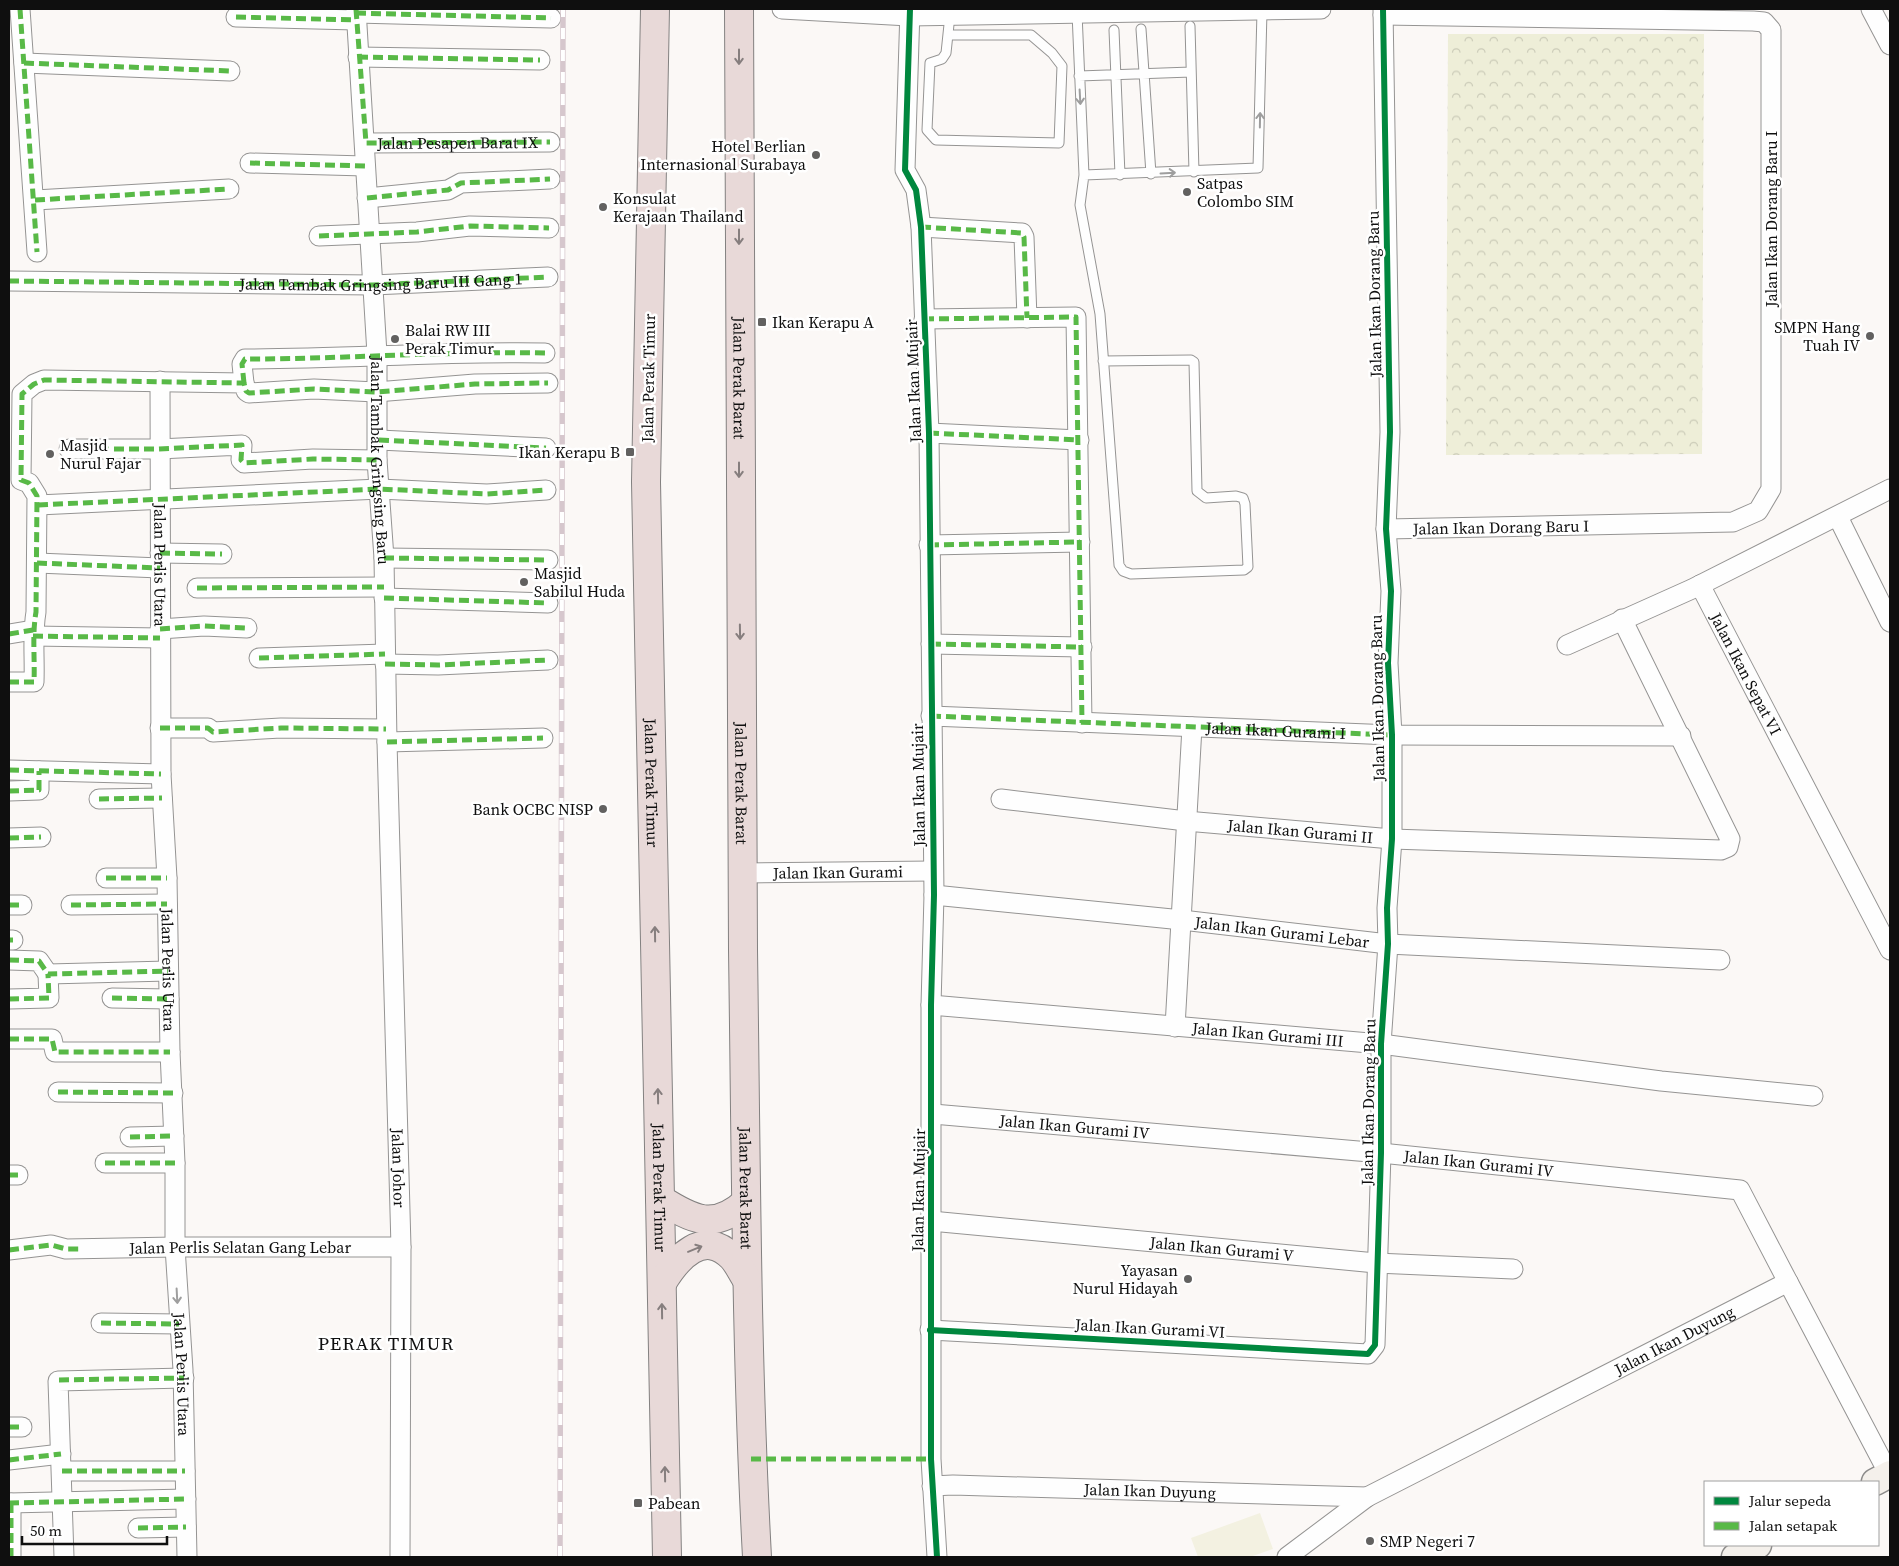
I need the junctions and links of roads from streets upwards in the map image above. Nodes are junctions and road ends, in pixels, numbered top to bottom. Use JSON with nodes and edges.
{"nodes":[{"id":1,"x":20,"y":9,"type":"edge"},
{"id":2,"x":655,"y":9,"type":"edge"},
{"id":3,"x":740,"y":9,"type":"edge"},
{"id":4,"x":782,"y":9,"type":"edge"},
{"id":5,"x":1321,"y":9,"type":"edge"},
{"id":6,"x":1871,"y":9,"type":"edge"},
{"id":7,"x":909,"y":12,"type":"edge"},
{"id":8,"x":1068,"y":12,"type":"edge"},
{"id":9,"x":1383,"y":12,"type":"edge"},
{"id":10,"x":356,"y":14,"type":"edge"},
{"id":11,"x":236,"y":17,"type":"dead end"},
{"id":12,"x":1883,"y":17,"type":"edge"},
{"id":13,"x":551,"y":18,"type":"dead end"},
{"id":14,"x":1890,"y":45,"type":"edge"},
{"id":15,"x":358,"y":57,"type":"junction"},
{"id":16,"x":540,"y":60,"type":"dead end"},
{"id":17,"x":24,"y":63,"type":"junction"},
{"id":18,"x":230,"y":71,"type":"dead end"},
{"id":19,"x":550,"y":142,"type":"dead end"},
{"id":20,"x":366,"y":143,"type":"junction"},
{"id":21,"x":250,"y":162,"type":"dead end"},
{"id":22,"x":365,"y":166,"type":"junction"},
{"id":23,"x":550,"y":179,"type":"dead end"},
{"id":24,"x":229,"y":189,"type":"dead end"},
{"id":25,"x":367,"y":198,"type":"junction"},
{"id":26,"x":35,"y":200,"type":"junction"},
{"id":27,"x":921,"y":227,"type":"junction"},
{"id":28,"x":549,"y":228,"type":"dead end"},
{"id":29,"x":369,"y":233,"type":"junction"},
{"id":30,"x":319,"y":236,"type":"dead end"},
{"id":31,"x":37,"y":252,"type":"dead end"},
{"id":32,"x":548,"y":277,"type":"dead end"},
{"id":33,"x":9,"y":281,"type":"edge"},
{"id":34,"x":373,"y":285,"type":"junction"},
{"id":35,"x":1027,"y":318,"type":"junction"},
{"id":36,"x":924,"y":319,"type":"junction"},
{"id":37,"x":545,"y":353,"type":"dead end"},
{"id":38,"x":378,"y":354,"type":"junction"},
{"id":39,"x":245,"y":380,"type":"junction"},
{"id":40,"x":160,"y":382,"type":"junction"},
{"id":41,"x":548,"y":383,"type":"dead end"},
{"id":42,"x":376,"y":392,"type":"junction"},
{"id":43,"x":929,"y":433,"type":"junction"},
{"id":44,"x":379,"y":440,"type":"junction"},
{"id":45,"x":1079,"y":440,"type":"junction"},
{"id":46,"x":546,"y":448,"type":"dead end"},
{"id":47,"x":69,"y":449,"type":"dead end"},
{"id":48,"x":159,"y":449,"type":"junction"},
{"id":49,"x":377,"y":460,"type":"junction"},
{"id":50,"x":379,"y":488,"type":"junction"},
{"id":51,"x":1890,"y":489,"type":"edge"},
{"id":52,"x":546,"y":490,"type":"dead end"},
{"id":53,"x":160,"y":499,"type":"junction"},
{"id":54,"x":38,"y":505,"type":"junction"},
{"id":55,"x":1838,"y":517,"type":"junction"},
{"id":56,"x":1386,"y":529,"type":"junction"},
{"id":57,"x":1080,"y":542,"type":"junction"},
{"id":58,"x":929,"y":545,"type":"junction"},
{"id":59,"x":222,"y":554,"type":"dead end"},
{"id":60,"x":384,"y":558,"type":"junction"},
{"id":61,"x":160,"y":560,"type":"junction"},
{"id":62,"x":548,"y":560,"type":"dead end"},
{"id":63,"x":37,"y":563,"type":"junction"},
{"id":64,"x":1700,"y":585,"type":"junction"},
{"id":65,"x":197,"y":588,"type":"dead end"},
{"id":66,"x":384,"y":593,"type":"junction"},
{"id":67,"x":548,"y":603,"type":"dead end"},
{"id":68,"x":1622,"y":619,"type":"junction"},
{"id":69,"x":1890,"y":622,"type":"edge"},
{"id":70,"x":248,"y":628,"type":"dead end"},
{"id":71,"x":33,"y":633,"type":"junction"},
{"id":72,"x":9,"y":634,"type":"edge"},
{"id":73,"x":160,"y":634,"type":"junction"},
{"id":74,"x":931,"y":644,"type":"junction"},
{"id":75,"x":1567,"y":645,"type":"dead end"},
{"id":76,"x":1082,"y":647,"type":"junction"},
{"id":77,"x":259,"y":658,"type":"dead end"},
{"id":78,"x":385,"y":659,"type":"junction"},
{"id":79,"x":548,"y":660,"type":"dead end"},
{"id":80,"x":9,"y":682,"type":"edge"},
{"id":81,"x":931,"y":716,"type":"junction"},
{"id":82,"x":1082,"y":723,"type":"junction"},
{"id":83,"x":1192,"y":727,"type":"junction"},
{"id":84,"x":160,"y":728,"type":"junction"},
{"id":85,"x":1392,"y":735,"type":"junction"},
{"id":86,"x":386,"y":736,"type":"junction"},
{"id":87,"x":1681,"y":736,"type":"junction"},
{"id":88,"x":543,"y":738,"type":"dead end"},
{"id":89,"x":9,"y":770,"type":"edge"},
{"id":90,"x":39,"y":772,"type":"junction"},
{"id":91,"x":160,"y":774,"type":"junction"},
{"id":92,"x":388,"y":778,"type":"joint"},
{"id":93,"x":9,"y":791,"type":"edge"},
{"id":94,"x":162,"y":798,"type":"junction"},
{"id":95,"x":1001,"y":799,"type":"dead end"},
{"id":96,"x":99,"y":800,"type":"dead end"},
{"id":97,"x":1186,"y":821,"type":"junction"},
{"id":98,"x":41,"y":837,"type":"dead end"},
{"id":99,"x":9,"y":838,"type":"edge"},
{"id":100,"x":1392,"y":839,"type":"junction"},
{"id":101,"x":933,"y":871,"type":"junction"},
{"id":102,"x":743,"y":873,"type":"junction"},
{"id":103,"x":106,"y":878,"type":"dead end"},
{"id":104,"x":167,"y":878,"type":"junction"},
{"id":105,"x":934,"y":895,"type":"junction"},
{"id":106,"x":167,"y":904,"type":"junction"},
{"id":107,"x":71,"y":905,"type":"dead end"},
{"id":108,"x":1182,"y":920,"type":"junction"},
{"id":109,"x":1388,"y":944,"type":"junction"},
{"id":110,"x":1890,"y":950,"type":"edge"},
{"id":111,"x":9,"y":960,"type":"edge"},
{"id":112,"x":1720,"y":960,"type":"dead end"},
{"id":113,"x":47,"y":971,"type":"junction"},
{"id":114,"x":168,"y":971,"type":"junction"},
{"id":115,"x":112,"y":998,"type":"dead end"},
{"id":116,"x":9,"y":999,"type":"edge"},
{"id":117,"x":169,"y":999,"type":"junction"},
{"id":118,"x":931,"y":1005,"type":"junction"},
{"id":119,"x":1175,"y":1027,"type":"junction"},
{"id":120,"x":9,"y":1039,"type":"edge"},
{"id":121,"x":1381,"y":1044,"type":"junction"},
{"id":122,"x":170,"y":1052,"type":"junction"},
{"id":123,"x":58,"y":1092,"type":"dead end"},
{"id":124,"x":173,"y":1094,"type":"junction"},
{"id":125,"x":1813,"y":1096,"type":"dead end"},
{"id":126,"x":933,"y":1114,"type":"junction"},
{"id":127,"x":174,"y":1136,"type":"junction"},
{"id":128,"x":130,"y":1137,"type":"dead end"},
{"id":129,"x":1381,"y":1153,"type":"junction"},
{"id":130,"x":105,"y":1163,"type":"dead end"},
{"id":131,"x":175,"y":1163,"type":"junction"},
{"id":132,"x":660,"y":1199,"type":"junction"},
{"id":133,"x":746,"y":1202,"type":"junction"},
{"id":134,"x":931,"y":1221,"type":"junction"},
{"id":135,"x":175,"y":1247,"type":"junction"},
{"id":136,"x":400,"y":1248,"type":"junction"},
{"id":137,"x":9,"y":1250,"type":"edge"},
{"id":138,"x":1376,"y":1264,"type":"junction"},
{"id":139,"x":1513,"y":1269,"type":"dead end"},
{"id":140,"x":747,"y":1280,"type":"junction"},
{"id":141,"x":1788,"y":1282,"type":"junction"},
{"id":142,"x":662,"y":1283,"type":"junction"},
{"id":143,"x":101,"y":1322,"type":"dead end"},
{"id":144,"x":179,"y":1324,"type":"junction"},
{"id":145,"x":930,"y":1330,"type":"junction"},
{"id":146,"x":1368,"y":1354,"type":"joint"},
{"id":147,"x":184,"y":1378,"type":"junction"},
{"id":148,"x":9,"y":1460,"type":"edge"},
{"id":149,"x":61,"y":1462,"type":"junction"},
{"id":150,"x":185,"y":1471,"type":"junction"},
{"id":151,"x":1890,"y":1475,"type":"edge"},
{"id":152,"x":1877,"y":1481,"type":"edge"},
{"id":153,"x":932,"y":1486,"type":"junction"},
{"id":154,"x":1367,"y":1497,"type":"junction"},
{"id":155,"x":186,"y":1499,"type":"junction"},
{"id":156,"x":63,"y":1502,"type":"junction"},
{"id":157,"x":10,"y":1503,"type":"edge"},
{"id":158,"x":186,"y":1527,"type":"junction"},
{"id":159,"x":138,"y":1528,"type":"dead end"},
{"id":160,"x":1756,"y":1546,"type":"edge"},
{"id":161,"x":11,"y":1557,"type":"edge"},
{"id":162,"x":64,"y":1557,"type":"edge"},
{"id":163,"x":187,"y":1557,"type":"edge"},
{"id":164,"x":400,"y":1557,"type":"edge"},
{"id":165,"x":667,"y":1557,"type":"edge"},
{"id":166,"x":757,"y":1557,"type":"edge"},
{"id":167,"x":937,"y":1557,"type":"edge"},
{"id":168,"x":1287,"y":1557,"type":"edge"},
{"id":169,"x":1735,"y":1557,"type":"edge"}],
"edges":[{"from":1,"to":17,"type":"street"},
{"from":132,"to":2,"type":"highway","name":"Jalan Perak Timur","one_way":true},
{"from":3,"to":102,"type":"highway","name":"Jalan Perak Barat","one_way":true},
{"from":4,"to":7,"type":"street"},
{"from":5,"to":8,"type":"street"},
{"from":6,"to":12,"type":"street"},
{"from":7,"to":8,"type":"street"},
{"from":7,"to":27,"type":"street","name":"Jalan Ikan Mujair"},
{"from":9,"to":56,"type":"street","name":"Jalan Ikan Dorang Baru"},
{"from":9,"to":56,"type":"street","name":"Jalan Ikan Dorang Baru I"},
{"from":10,"to":11,"type":"street"},
{"from":10,"to":13,"type":"street"},
{"from":10,"to":15,"type":"street","name":"Jalan Tambak Gringsing Baru"},
{"from":12,"to":14,"type":"street"},
{"from":15,"to":16,"type":"street"},
{"from":15,"to":20,"type":"street","name":"Jalan Tambak Gringsing Baru"},
{"from":17,"to":18,"type":"street"},
{"from":17,"to":26,"type":"street"},
{"from":19,"to":20,"type":"street","name":"Jalan Pesapen Barat IX"},
{"from":20,"to":22,"type":"street","name":"Jalan Tambak Gringsing Baru"},
{"from":21,"to":22,"type":"street"},
{"from":22,"to":25,"type":"street","name":"Jalan Tambak Gringsing Baru"},
{"from":23,"to":25,"type":"street"},
{"from":24,"to":26,"type":"street"},
{"from":25,"to":29,"type":"street","name":"Jalan Tambak Gringsing Baru"},
{"from":26,"to":31,"type":"street"},
{"from":27,"to":35,"type":"street"},
{"from":27,"to":36,"type":"street","name":"Jalan Ikan Mujair"},
{"from":28,"to":29,"type":"street"},
{"from":29,"to":30,"type":"street"},
{"from":29,"to":34,"type":"street","name":"Jalan Tambak Gringsing Baru"},
{"from":32,"to":34,"type":"street","name":"Jalan Tambak Gringsing Baru III Gang 1"},
{"from":33,"to":34,"type":"street","name":"Jalan Tambak Gringsing Baru III Gang 1"},
{"from":34,"to":38,"type":"street","name":"Jalan Tambak Gringsing Baru"},
{"from":35,"to":36,"type":"street"},
{"from":35,"to":45,"type":"street"},
{"from":36,"to":43,"type":"street","name":"Jalan Ikan Mujair"},
{"from":37,"to":38,"type":"street"},
{"from":38,"to":39,"type":"street"},
{"from":38,"to":42,"type":"street","name":"Jalan Tambak Gringsing Baru"},
{"from":39,"to":40,"type":"street"},
{"from":39,"to":42,"type":"street"},
{"from":40,"to":48,"type":"street","name":"Jalan Perlis Utara"},
{"from":40,"to":54,"type":"street"},
{"from":41,"to":42,"type":"street"},
{"from":42,"to":44,"type":"street","name":"Jalan Tambak Gringsing Baru"},
{"from":43,"to":45,"type":"street"},
{"from":43,"to":58,"type":"street","name":"Jalan Ikan Mujair"},
{"from":44,"to":46,"type":"street"},
{"from":44,"to":49,"type":"street","name":"Jalan Tambak Gringsing Baru"},
{"from":45,"to":57,"type":"street"},
{"from":47,"to":48,"type":"street"},
{"from":48,"to":49,"type":"street"},
{"from":48,"to":53,"type":"street","name":"Jalan Perlis Utara"},
{"from":49,"to":50,"type":"street","name":"Jalan Tambak Gringsing Baru"},
{"from":50,"to":52,"type":"street"},
{"from":50,"to":53,"type":"street"},
{"from":50,"to":60,"type":"street","name":"Jalan Tambak Gringsing Baru"},
{"from":51,"to":55,"type":"street"},
{"from":53,"to":54,"type":"street"},
{"from":53,"to":61,"type":"street","name":"Jalan Perlis Utara"},
{"from":54,"to":63,"type":"street"},
{"from":55,"to":64,"type":"street"},
{"from":55,"to":69,"type":"street"},
{"from":56,"to":85,"type":"street","name":"Jalan Ikan Dorang Baru"},
{"from":57,"to":58,"type":"street"},
{"from":57,"to":76,"type":"street"},
{"from":58,"to":74,"type":"street","name":"Jalan Ikan Mujair"},
{"from":59,"to":61,"type":"street"},
{"from":60,"to":62,"type":"street"},
{"from":60,"to":66,"type":"street","name":"Jalan Tambak Gringsing Baru"},
{"from":61,"to":63,"type":"street"},
{"from":61,"to":73,"type":"street","name":"Jalan Perlis Utara"},
{"from":63,"to":71,"type":"street"},
{"from":64,"to":68,"type":"street"},
{"from":64,"to":110,"type":"street","name":"Jalan Ikan Sepat VI"},
{"from":65,"to":66,"type":"street"},
{"from":66,"to":67,"type":"street"},
{"from":66,"to":78,"type":"street","name":"Jalan Tambak Gringsing Baru"},
{"from":68,"to":75,"type":"street"},
{"from":68,"to":87,"type":"street"},
{"from":70,"to":73,"type":"street"},
{"from":71,"to":72,"type":"street"},
{"from":71,"to":73,"type":"street"},
{"from":71,"to":80,"type":"street"},
{"from":73,"to":84,"type":"street","name":"Jalan Perlis Utara"},
{"from":74,"to":76,"type":"street"},
{"from":74,"to":81,"type":"street","name":"Jalan Ikan Mujair"},
{"from":76,"to":82,"type":"street"},
{"from":77,"to":78,"type":"street"},
{"from":78,"to":79,"type":"street"},
{"from":78,"to":86,"type":"street","name":"Jalan Tambak Gringsing Baru"},
{"from":81,"to":82,"type":"street","name":"Jalan Ikan Gurami I"},
{"from":81,"to":101,"type":"street","name":"Jalan Ikan Mujair"},
{"from":82,"to":83,"type":"street","name":"Jalan Ikan Gurami I"},
{"from":83,"to":85,"type":"street","name":"Jalan Ikan Gurami I"},
{"from":83,"to":97,"type":"street"},
{"from":84,"to":86,"type":"street"},
{"from":84,"to":91,"type":"street","name":"Jalan Perlis Utara"},
{"from":85,"to":87,"type":"street","name":"Jalan Ikan Gurami I"},
{"from":85,"to":100,"type":"street","name":"Jalan Ikan Dorang Baru"},
{"from":86,"to":88,"type":"street"},
{"from":86,"to":92,"type":"street","name":"Jalan Tambak Gringsing Baru"},
{"from":87,"to":100,"type":"street","name":"Jalan Ikan Gurami II"},
{"from":89,"to":90,"type":"street"},
{"from":90,"to":91,"type":"street"},
{"from":90,"to":93,"type":"street"},
{"from":91,"to":94,"type":"street","name":"Jalan Perlis Utara"},
{"from":92,"to":136,"type":"street","name":"Jalan Johor"},
{"from":94,"to":96,"type":"street"},
{"from":94,"to":104,"type":"street","name":"Jalan Perlis Utara"},
{"from":95,"to":97,"type":"street","name":"Jalan Ikan Gurami II"},
{"from":97,"to":100,"type":"street","name":"Jalan Ikan Gurami II"},
{"from":97,"to":108,"type":"street"},
{"from":98,"to":99,"type":"street"},
{"from":100,"to":109,"type":"street","name":"Jalan Ikan Dorang Baru"},
{"from":101,"to":102,"type":"street","name":"Jalan Ikan Gurami"},
{"from":101,"to":105,"type":"street","name":"Jalan Ikan Mujair"},
{"from":102,"to":133,"type":"highway","name":"Jalan Perak Barat"},
{"from":103,"to":104,"type":"street"},
{"from":104,"to":106,"type":"street","name":"Jalan Perlis Utara"},
{"from":105,"to":108,"type":"street","name":"Jalan Ikan Gurami Lebar"},
{"from":105,"to":118,"type":"street","name":"Jalan Ikan Mujair"},
{"from":106,"to":107,"type":"street"},
{"from":106,"to":114,"type":"street","name":"Jalan Perlis Utara"},
{"from":108,"to":109,"type":"street","name":"Jalan Ikan Gurami Lebar"},
{"from":108,"to":119,"type":"street"},
{"from":109,"to":112,"type":"street","name":"Jalan Ikan Gurami Lebar"},
{"from":109,"to":121,"type":"street","name":"Jalan Ikan Dorang Baru"},
{"from":111,"to":113,"type":"street"},
{"from":113,"to":114,"type":"street"},
{"from":113,"to":116,"type":"street"},
{"from":114,"to":117,"type":"street","name":"Jalan Perlis Utara"},
{"from":115,"to":117,"type":"street"},
{"from":117,"to":122,"type":"street","name":"Jalan Perlis Utara"},
{"from":118,"to":119,"type":"street","name":"Jalan Ikan Gurami III"},
{"from":118,"to":126,"type":"street","name":"Jalan Ikan Mujair"},
{"from":119,"to":121,"type":"street","name":"Jalan Ikan Gurami III"},
{"from":120,"to":122,"type":"street"},
{"from":121,"to":125,"type":"street","name":"Jalan Ikan Gurami III"},
{"from":121,"to":129,"type":"street","name":"Jalan Ikan Dorang Baru"},
{"from":122,"to":124,"type":"street","name":"Jalan Perlis Utara"},
{"from":123,"to":124,"type":"street"},
{"from":124,"to":127,"type":"street","name":"Jalan Perlis Utara"},
{"from":126,"to":129,"type":"street","name":"Jalan Ikan Gurami IV"},
{"from":126,"to":134,"type":"street","name":"Jalan Ikan Mujair"},
{"from":127,"to":128,"type":"street"},
{"from":127,"to":131,"type":"street","name":"Jalan Perlis Utara"},
{"from":129,"to":138,"type":"street","name":"Jalan Ikan Dorang Baru"},
{"from":129,"to":141,"type":"street","name":"Jalan Ikan Gurami IV"},
{"from":130,"to":131,"type":"street"},
{"from":131,"to":135,"type":"street","name":"Jalan Perlis Utara"},
{"from":132,"to":133,"type":"highway"},
{"from":132,"to":142,"type":"highway","name":"Jalan Perak Timur"},
{"from":133,"to":140,"type":"highway","name":"Jalan Perak Barat"},
{"from":134,"to":138,"type":"street","name":"Jalan Ikan Gurami V"},
{"from":134,"to":145,"type":"street","name":"Jalan Ikan Mujair"},
{"from":135,"to":136,"type":"street","name":"Jalan Perlis Selatan Gang Lebar"},
{"from":135,"to":137,"type":"street","name":"Jalan Perlis Selatan Gang Lebar"},
{"from":135,"to":144,"type":"street","name":"Jalan Perlis Utara","one_way":true},
{"from":136,"to":164,"type":"street","name":"Jalan Johor"},
{"from":138,"to":139,"type":"street","name":"Jalan Ikan Gurami V"},
{"from":138,"to":146,"type":"street","name":"Jalan Ikan Dorang Baru"},
{"from":142,"to":140,"type":"highway","one_way":true},
{"from":140,"to":166,"type":"highway","name":"Jalan Perak Barat"},
{"from":141,"to":151,"type":"street"},
{"from":141,"to":154,"type":"street","name":"Jalan Ikan Duyung"},
{"from":165,"to":142,"type":"highway","name":"Jalan Perak Timur","one_way":true},
{"from":143,"to":144,"type":"street"},
{"from":144,"to":147,"type":"street","name":"Jalan Perlis Utara"},
{"from":145,"to":146,"type":"street","name":"Jalan Ikan Gurami VI"},
{"from":145,"to":153,"type":"street","name":"Jalan Ikan Mujair"},
{"from":147,"to":149,"type":"street"},
{"from":147,"to":150,"type":"street","name":"Jalan Perlis Utara"},
{"from":148,"to":149,"type":"street"},
{"from":149,"to":150,"type":"street"},
{"from":149,"to":156,"type":"street"},
{"from":150,"to":155,"type":"street","name":"Jalan Perlis Utara"},
{"from":151,"to":152,"type":"street"},
{"from":153,"to":154,"type":"street","name":"Jalan Ikan Duyung"},
{"from":153,"to":167,"type":"street","name":"Jalan Ikan Mujair"},
{"from":154,"to":168,"type":"street","name":"Jalan Ikan Duyung"},
{"from":155,"to":156,"type":"street"},
{"from":155,"to":158,"type":"street","name":"Jalan Perlis Utara"},
{"from":156,"to":157,"type":"street"},
{"from":156,"to":162,"type":"street"},
{"from":157,"to":161,"type":"street"},
{"from":158,"to":159,"type":"street"},
{"from":158,"to":163,"type":"street","name":"Jalan Perlis Utara"},
{"from":160,"to":169,"type":"street"}]}
